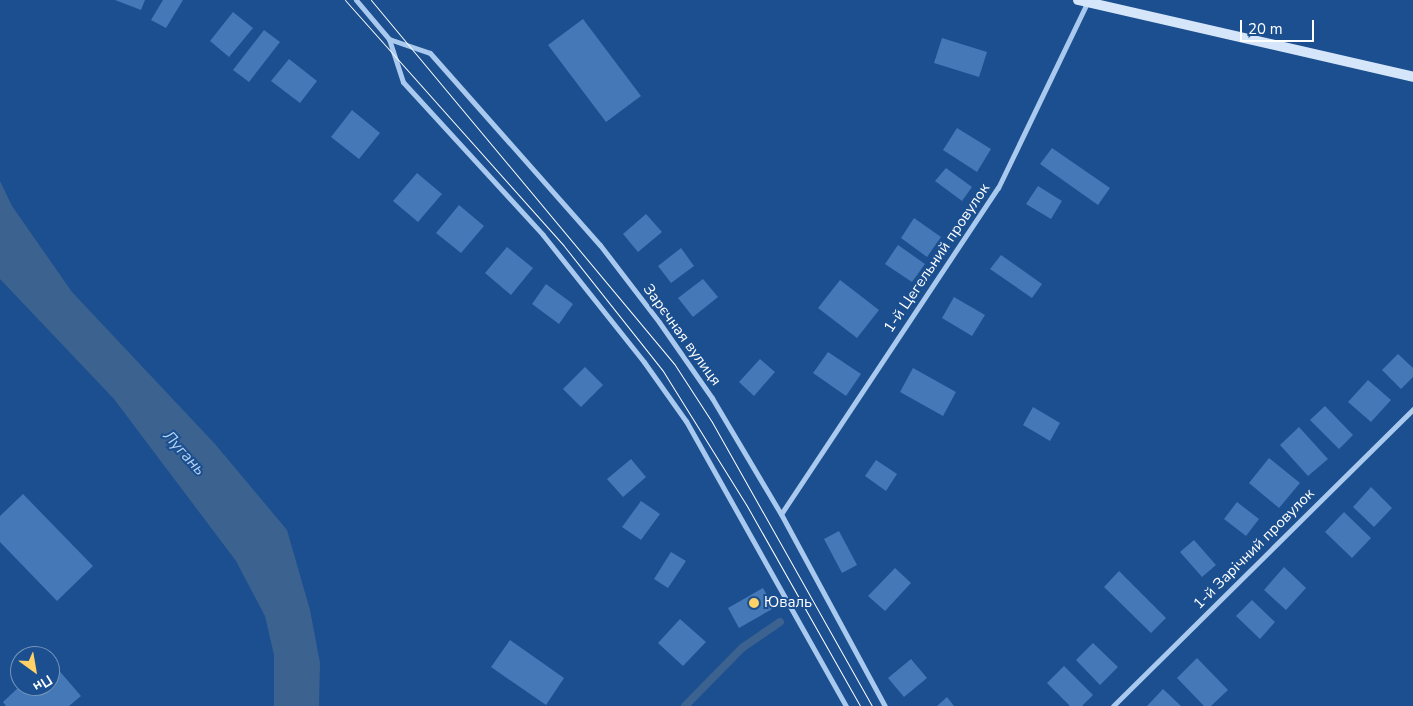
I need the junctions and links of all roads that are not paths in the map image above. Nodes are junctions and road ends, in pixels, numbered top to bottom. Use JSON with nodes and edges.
{"nodes":[{"id":1,"x":356,"y":0,"type":"edge"},
{"id":2,"x":1083,"y":1,"type":"edge"},
{"id":3,"x":389,"y":39,"type":"junction"},
{"id":4,"x":1413,"y":77,"type":"edge"},
{"id":5,"x":1413,"y":410,"type":"edge"},
{"id":6,"x":781,"y":514,"type":"junction"},
{"id":7,"x":846,"y":706,"type":"edge"},
{"id":8,"x":885,"y":706,"type":"edge"},
{"id":9,"x":1113,"y":706,"type":"edge"}],
"edges":[{"from":1,"to":3,"type":"street"},
{"from":2,"to":4,"type":"main road"},
{"from":2,"to":6,"type":"street","name":"1-й Цегельний провулок"},
{"from":3,"to":6,"type":"street","name":"Зарєчная вулиця"},
{"from":3,"to":7,"type":"street"},
{"from":5,"to":9,"type":"street","name":"1-й Зарічний провулок"},
{"from":6,"to":8,"type":"street","name":"Зарєчная вулиця"}]}
